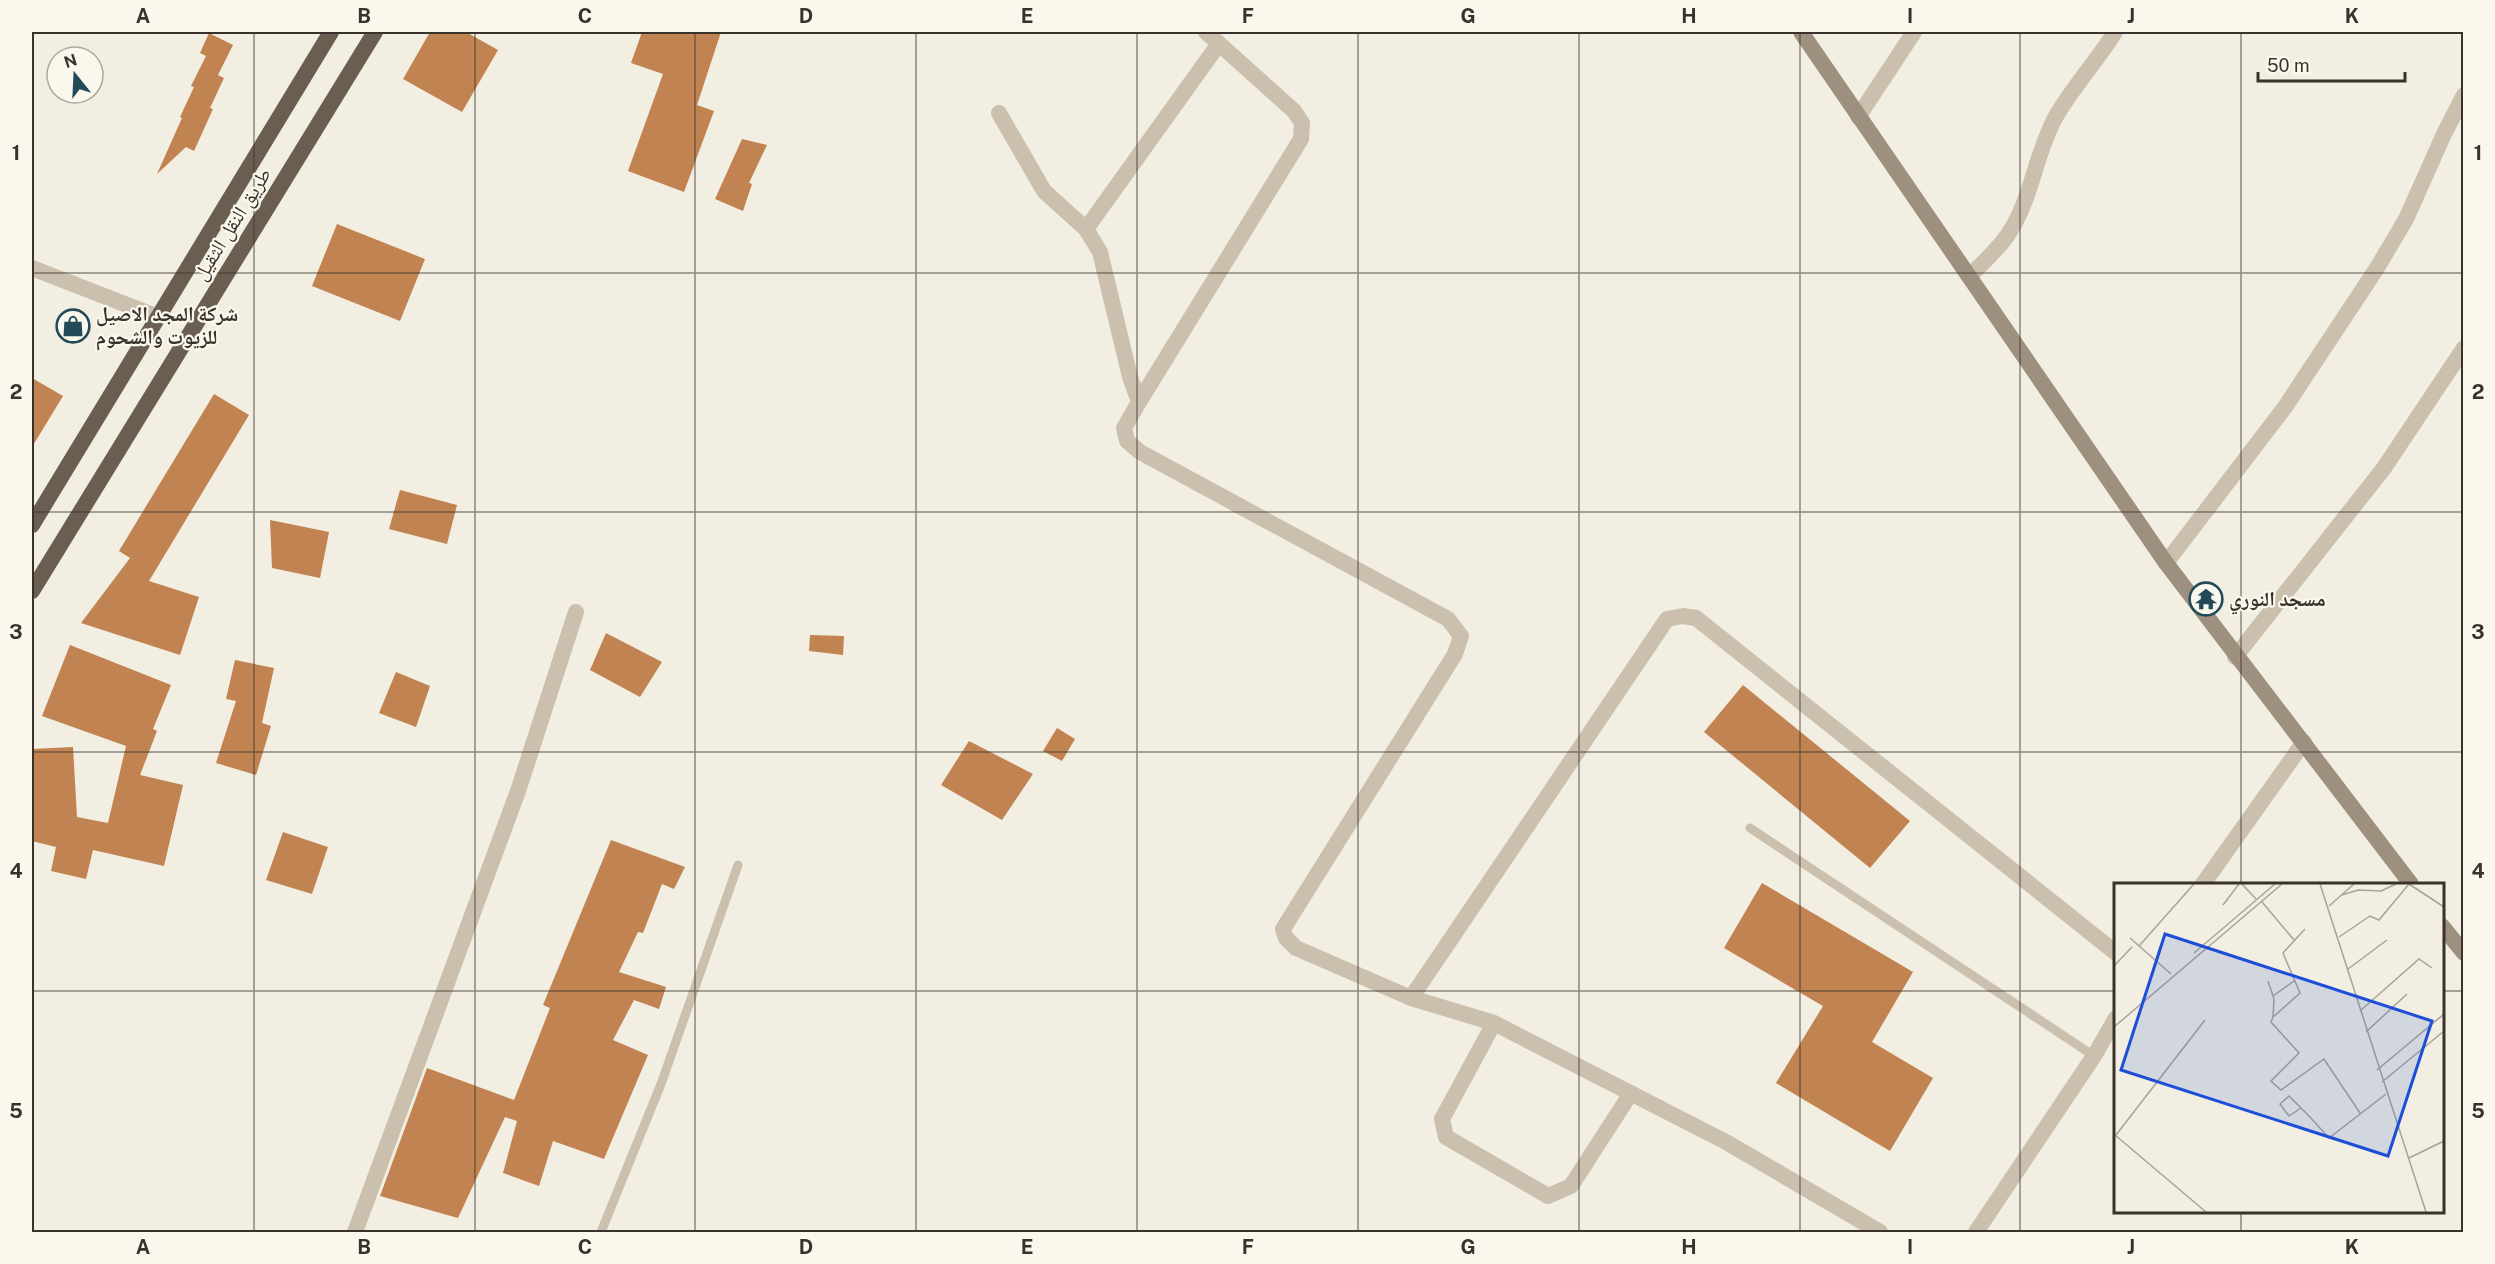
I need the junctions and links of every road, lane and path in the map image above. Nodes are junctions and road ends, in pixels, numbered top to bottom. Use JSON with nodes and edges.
{"nodes":[{"id":1,"x":331,"y":32,"type":"edge"},
{"id":2,"x":375,"y":32,"type":"edge"},
{"id":3,"x":1206,"y":32,"type":"edge"},
{"id":4,"x":1801,"y":32,"type":"edge"},
{"id":5,"x":1914,"y":32,"type":"edge"},
{"id":6,"x":2115,"y":32,"type":"edge"},
{"id":7,"x":1218,"y":45,"type":"junction"},
{"id":8,"x":2463,"y":95,"type":"edge"},
{"id":9,"x":999,"y":112,"type":"dead end"},
{"id":10,"x":1858,"y":117,"type":"junction"},
{"id":11,"x":1086,"y":229,"type":"junction"},
{"id":12,"x":32,"y":268,"type":"edge"},
{"id":13,"x":1969,"y":277,"type":"junction"},
{"id":14,"x":158,"y":317,"type":"junction"},
{"id":15,"x":2463,"y":348,"type":"edge"},
{"id":16,"x":1139,"y":402,"type":"junction"},
{"id":17,"x":32,"y":525,"type":"edge"},
{"id":18,"x":2166,"y":563,"type":"junction"},
{"id":19,"x":32,"y":591,"type":"edge"},
{"id":20,"x":576,"y":612,"type":"dead end"},
{"id":21,"x":2235,"y":657,"type":"junction"},
{"id":22,"x":2304,"y":742,"type":"junction"},
{"id":23,"x":1750,"y":828,"type":"dead end"},
{"id":24,"x":738,"y":865,"type":"dead end"},
{"id":25,"x":2204,"y":883,"type":"edge"},
{"id":26,"x":2410,"y":883,"type":"edge"},
{"id":27,"x":2444,"y":929,"type":"edge"},
{"id":28,"x":2114,"y":952,"type":"edge"},
{"id":29,"x":2463,"y":953,"type":"edge"},
{"id":30,"x":1411,"y":998,"type":"junction"},
{"id":31,"x":2114,"y":1020,"type":"edge"},
{"id":32,"x":1494,"y":1023,"type":"junction"},
{"id":33,"x":2094,"y":1056,"type":"junction"},
{"id":34,"x":1631,"y":1093,"type":"junction"},
{"id":35,"x":354,"y":1233,"type":"edge"},
{"id":36,"x":602,"y":1233,"type":"edge"},
{"id":37,"x":1880,"y":1233,"type":"edge"},
{"id":38,"x":1976,"y":1233,"type":"edge"}],
"edges":[{"from":1,"to":14,"type":"highway","name":"طريق النقل الثقيل"},
{"from":2,"to":19,"type":"highway","name":"طريق النقل الثقيل"},
{"from":3,"to":7,"type":"street"},
{"from":4,"to":10,"type":"main road"},
{"from":5,"to":10,"type":"street"},
{"from":6,"to":13,"type":"street"},
{"from":7,"to":11,"type":"street"},
{"from":7,"to":16,"type":"street"},
{"from":8,"to":18,"type":"street"},
{"from":9,"to":11,"type":"street"},
{"from":10,"to":13,"type":"main road"},
{"from":11,"to":16,"type":"street"},
{"from":12,"to":14,"type":"street"},
{"from":13,"to":18,"type":"main road"},
{"from":14,"to":17,"type":"highway","name":"طريق النقل الثقيل"},
{"from":15,"to":21,"type":"street"},
{"from":16,"to":30,"type":"street"},
{"from":18,"to":21,"type":"main road"},
{"from":20,"to":35,"type":"street"},
{"from":21,"to":22,"type":"main road"},
{"from":22,"to":25,"type":"street"},
{"from":22,"to":26,"type":"main road"},
{"from":23,"to":33,"type":"lane"},
{"from":24,"to":36,"type":"lane"},
{"from":27,"to":29,"type":"main road"},
{"from":28,"to":30,"type":"street"},
{"from":30,"to":32,"type":"street"},
{"from":31,"to":33,"type":"street"},
{"from":32,"to":34,"type":"street"},
{"from":32,"to":34,"type":"street"},
{"from":33,"to":38,"type":"street"},
{"from":34,"to":37,"type":"street"}]}
